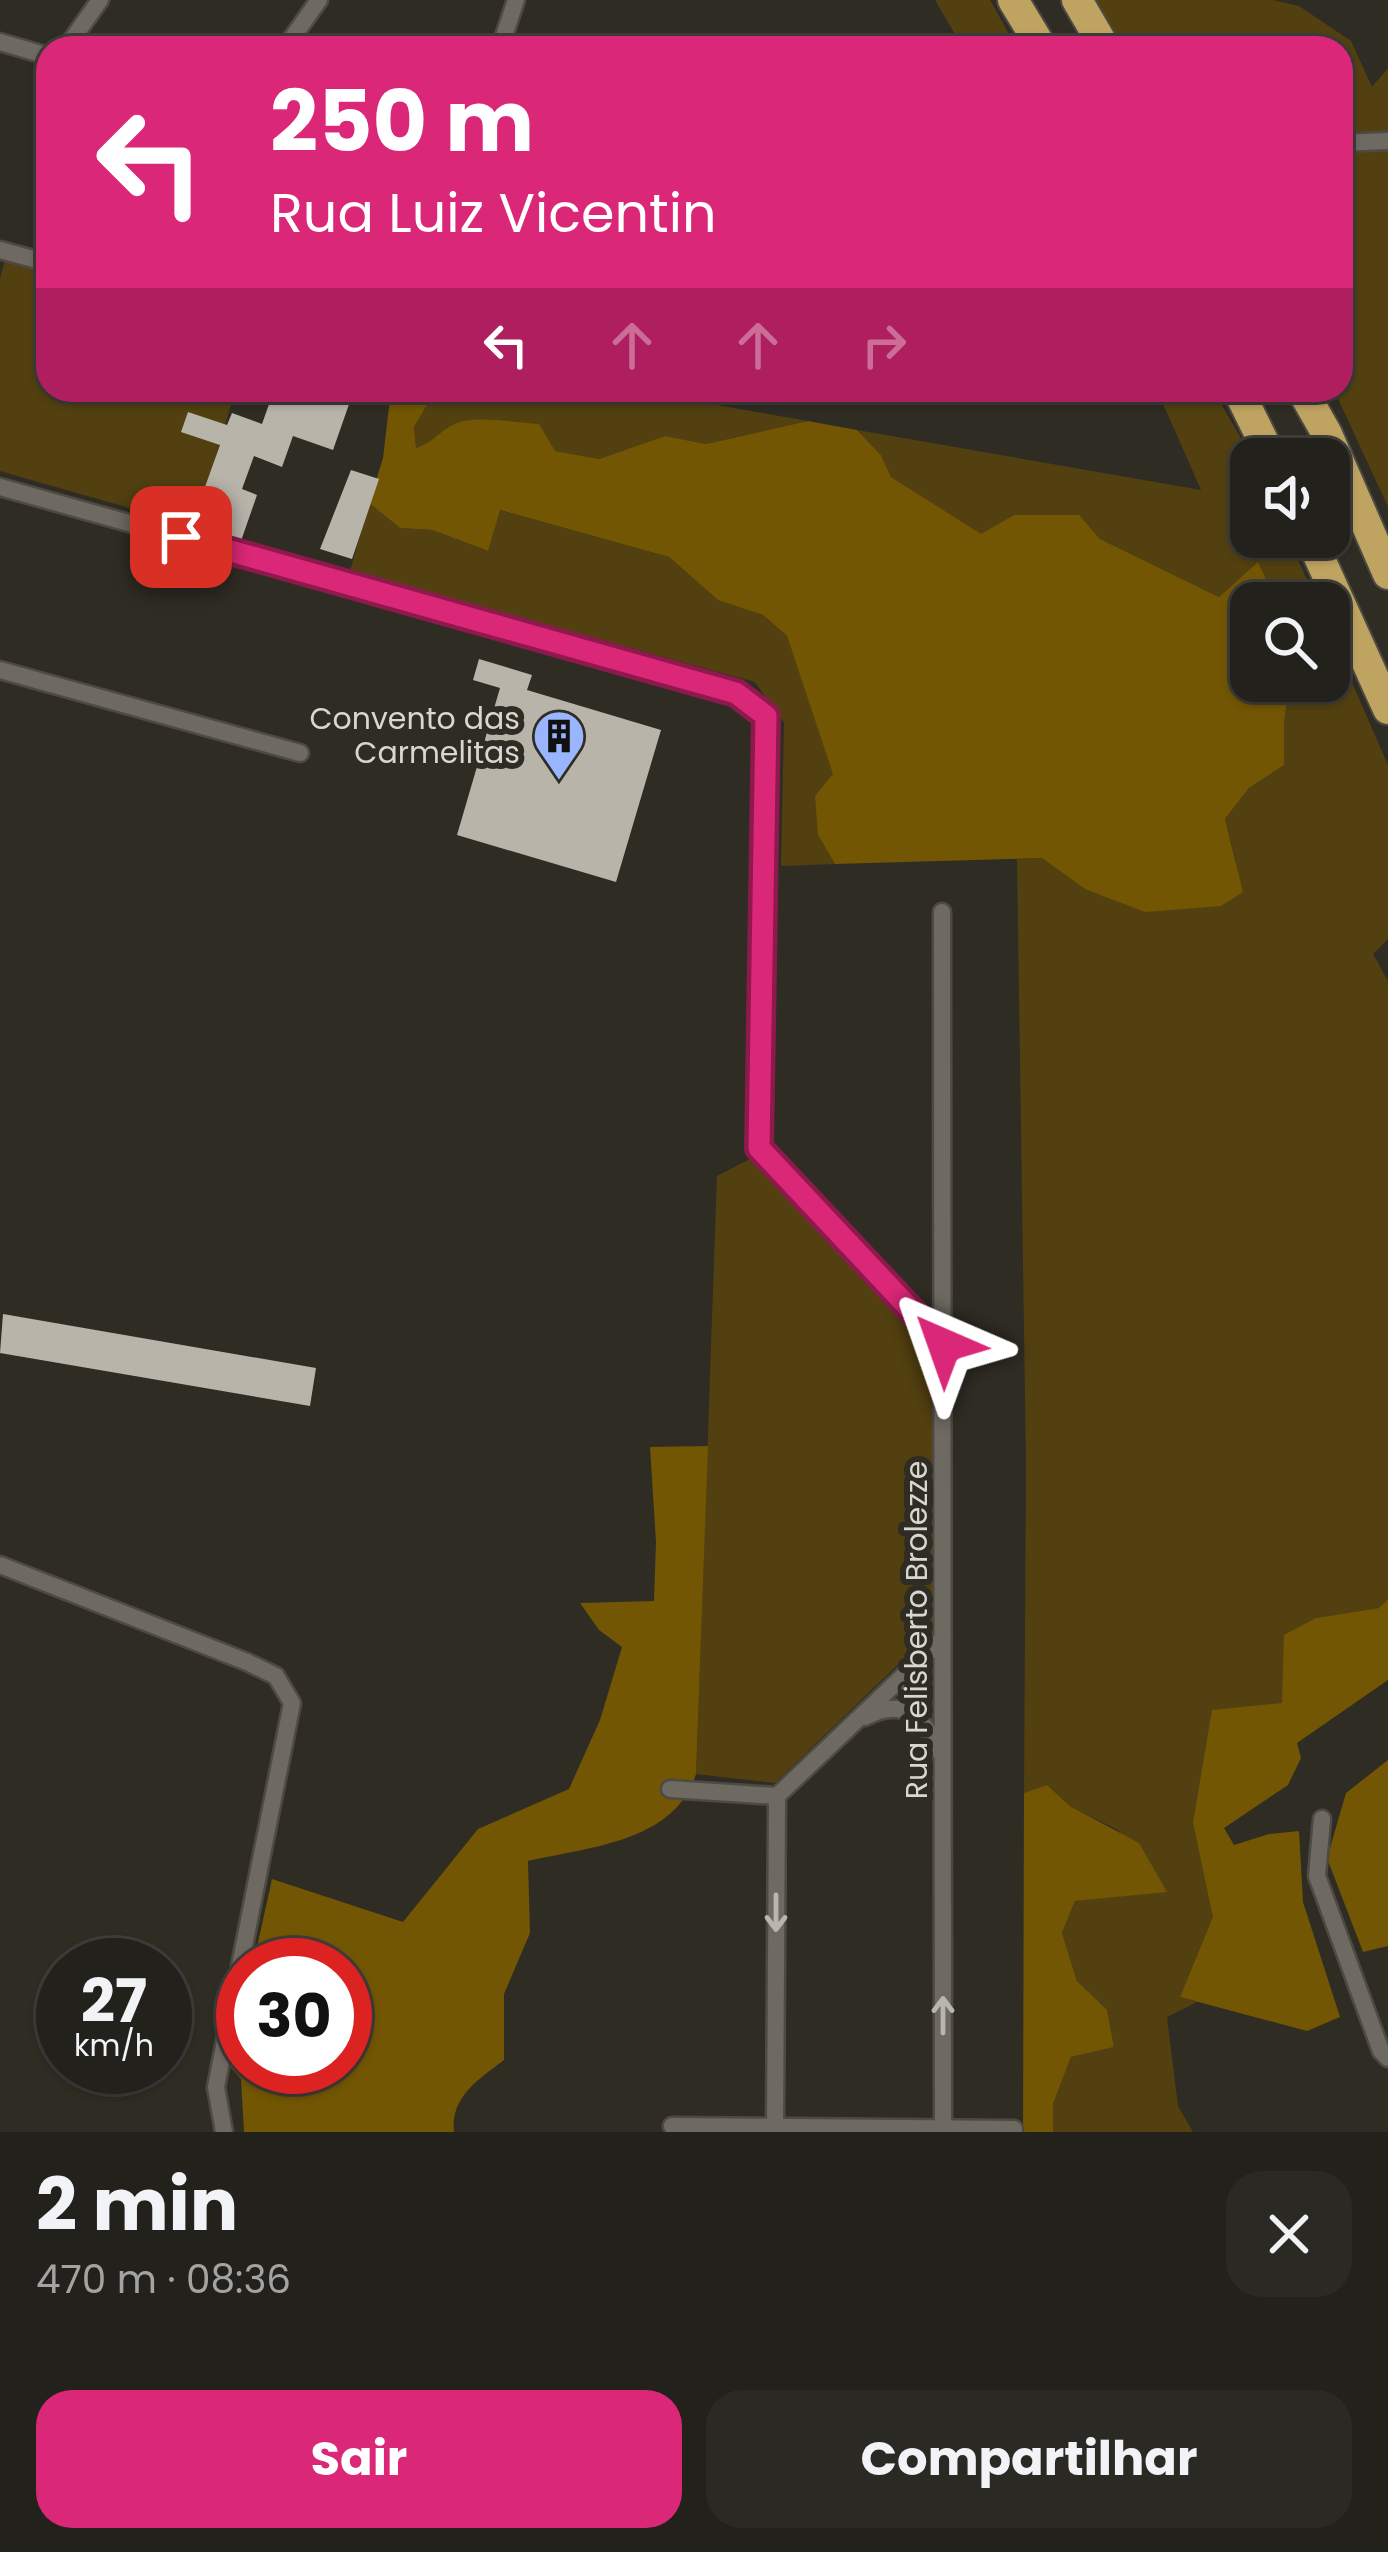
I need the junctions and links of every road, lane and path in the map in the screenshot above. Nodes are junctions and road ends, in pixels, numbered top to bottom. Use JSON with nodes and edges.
{"nodes":[{"id":1,"x":100,"y":0,"type":"edge"},
{"id":2,"x":319,"y":0,"type":"edge"},
{"id":3,"x":516,"y":0,"type":"edge"},
{"id":4,"x":1013,"y":0,"type":"edge"},
{"id":5,"x":1077,"y":0,"type":"edge"},
{"id":6,"x":74,"y":36,"type":"edge"},
{"id":7,"x":294,"y":36,"type":"edge"},
{"id":8,"x":504,"y":36,"type":"edge"},
{"id":9,"x":1035,"y":36,"type":"edge"},
{"id":10,"x":1098,"y":36,"type":"edge"},
{"id":11,"x":0,"y":42,"type":"edge"},
{"id":12,"x":36,"y":52,"type":"edge"},
{"id":13,"x":1388,"y":141,"type":"edge"},
{"id":14,"x":1353,"y":142,"type":"edge"},
{"id":15,"x":0,"y":250,"type":"edge"},
{"id":16,"x":36,"y":260,"type":"edge"},
{"id":17,"x":1244,"y":402,"type":"edge"},
{"id":18,"x":1309,"y":402,"type":"edge"},
{"id":19,"x":1262,"y":438,"type":"edge"},
{"id":20,"x":0,"y":487,"type":"edge"},
{"id":21,"x":1320,"y":558,"type":"edge"},
{"id":22,"x":1388,"y":574,"type":"edge"},
{"id":23,"x":0,"y":670,"type":"edge"},
{"id":24,"x":1388,"y":709,"type":"edge"},
{"id":25,"x":300,"y":753,"type":"dead end"},
{"id":26,"x":942,"y":912,"type":"dead end"},
{"id":27,"x":944,"y":1345,"type":"junction"},
{"id":28,"x":0,"y":1564,"type":"edge"},
{"id":29,"x":943,"y":1638,"type":"junction"},
{"id":30,"x":853,"y":1724,"type":"junction"},
{"id":31,"x":943,"y":1758,"type":"junction"},
{"id":32,"x":670,"y":1789,"type":"dead end"},
{"id":33,"x":777,"y":1796,"type":"junction"},
{"id":34,"x":1322,"y":1819,"type":"dead end"},
{"id":35,"x":1388,"y":2058,"type":"edge"},
{"id":36,"x":673,"y":2126,"type":"dead end"},
{"id":37,"x":1014,"y":2129,"type":"dead end"},
{"id":38,"x":775,"y":2131,"type":"edge"},
{"id":39,"x":224,"y":2132,"type":"edge"},
{"id":40,"x":944,"y":2132,"type":"edge"}],
"edges":[{"from":1,"to":6,"type":"street"},
{"from":2,"to":7,"type":"street"},
{"from":3,"to":8,"type":"street"},
{"from":4,"to":9,"type":"highway"},
{"from":5,"to":10,"type":"highway"},
{"from":11,"to":12,"type":"street"},
{"from":13,"to":14,"type":"street"},
{"from":15,"to":16,"type":"street"},
{"from":17,"to":19,"type":"highway"},
{"from":18,"to":22,"type":"highway"},
{"from":20,"to":27,"type":"street"},
{"from":21,"to":24,"type":"highway"},
{"from":23,"to":25,"type":"street"},
{"from":26,"to":27,"type":"street","name":"Rua Felisberto Brolezze"},
{"from":27,"to":29,"type":"street","name":"Rua Felisberto Brolezze"},
{"from":28,"to":39,"type":"street"},
{"from":29,"to":30,"type":"street"},
{"from":29,"to":31,"type":"street","name":"Rua Felisberto Brolezze"},
{"from":30,"to":31,"type":"street"},
{"from":30,"to":33,"type":"street"},
{"from":40,"to":31,"type":"street","name":"Rua Felisberto Brolezze","one_way":true},
{"from":32,"to":33,"type":"street"},
{"from":33,"to":38,"type":"street","one_way":true},
{"from":34,"to":35,"type":"street"},
{"from":36,"to":38,"type":"street"},
{"from":37,"to":40,"type":"street"},
{"from":38,"to":40,"type":"street"}]}
